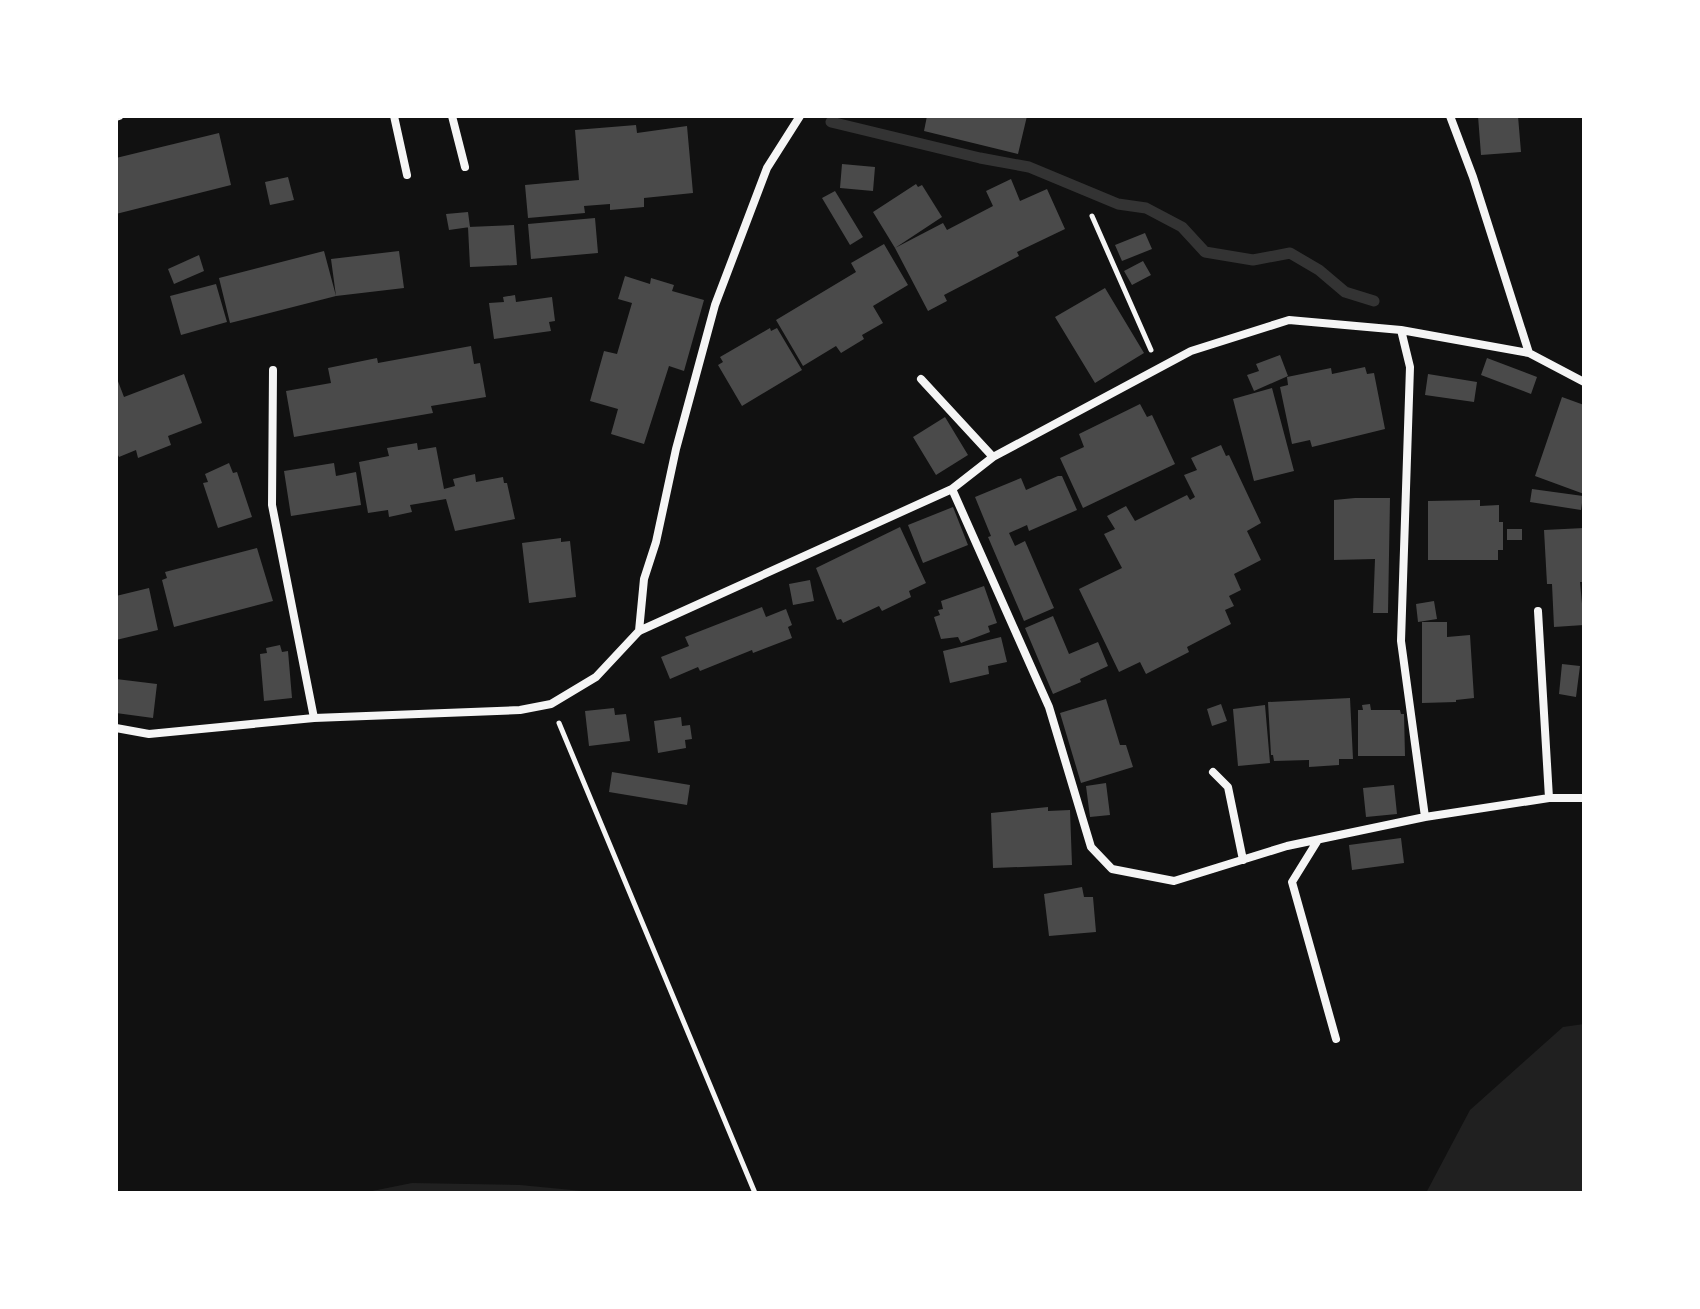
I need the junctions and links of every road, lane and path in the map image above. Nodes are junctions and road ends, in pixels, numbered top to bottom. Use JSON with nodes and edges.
{"nodes":[{"id":1,"x":394,"y":116,"type":"edge"},
{"id":2,"x":452,"y":116,"type":"edge"},
{"id":3,"x":800,"y":116,"type":"edge"},
{"id":4,"x":1450,"y":116,"type":"edge"},
{"id":5,"x":465,"y":167,"type":"dead end"},
{"id":6,"x":407,"y":175,"type":"dead end"},
{"id":7,"x":1092,"y":216,"type":"dead end"},
{"id":8,"x":1401,"y":330,"type":"junction"},
{"id":9,"x":1529,"y":353,"type":"junction"},
{"id":10,"x":1159,"y":369,"type":"junction"},
{"id":11,"x":273,"y":370,"type":"dead end"},
{"id":12,"x":921,"y":379,"type":"dead end"},
{"id":13,"x":1584,"y":382,"type":"edge"},
{"id":14,"x":993,"y":457,"type":"junction"},
{"id":15,"x":952,"y":489,"type":"junction"},
{"id":16,"x":1538,"y":611,"type":"dead end"},
{"id":17,"x":639,"y":631,"type":"junction"},
{"id":18,"x":551,"y":704,"type":"junction"},
{"id":19,"x":314,"y":718,"type":"junction"},
{"id":20,"x":116,"y":728,"type":"edge"},
{"id":21,"x":1213,"y":772,"type":"dead end"},
{"id":22,"x":1549,"y":798,"type":"junction"},
{"id":23,"x":1584,"y":798,"type":"edge"},
{"id":24,"x":1425,"y":817,"type":"junction"},
{"id":25,"x":1318,"y":840,"type":"junction"},
{"id":26,"x":1243,"y":860,"type":"junction"},
{"id":27,"x":1336,"y":1039,"type":"dead end"},
{"id":28,"x":755,"y":1193,"type":"edge"}],
"edges":[{"from":1,"to":6,"type":"street"},
{"from":2,"to":5,"type":"street"},
{"from":3,"to":17,"type":"street"},
{"from":4,"to":9,"type":"street"},
{"from":7,"to":10,"type":"path"},
{"from":8,"to":9,"type":"street"},
{"from":8,"to":10,"type":"street"},
{"from":8,"to":24,"type":"street"},
{"from":9,"to":13,"type":"street"},
{"from":10,"to":14,"type":"street"},
{"from":11,"to":19,"type":"street"},
{"from":12,"to":14,"type":"street"},
{"from":14,"to":15,"type":"street"},
{"from":15,"to":17,"type":"street"},
{"from":15,"to":26,"type":"street"},
{"from":16,"to":22,"type":"street"},
{"from":17,"to":18,"type":"street"},
{"from":18,"to":19,"type":"street"},
{"from":18,"to":28,"type":"path"},
{"from":19,"to":20,"type":"street"},
{"from":21,"to":26,"type":"street"},
{"from":22,"to":23,"type":"street"},
{"from":22,"to":24,"type":"street"},
{"from":24,"to":25,"type":"street"},
{"from":25,"to":26,"type":"street"},
{"from":25,"to":27,"type":"street"}]}
